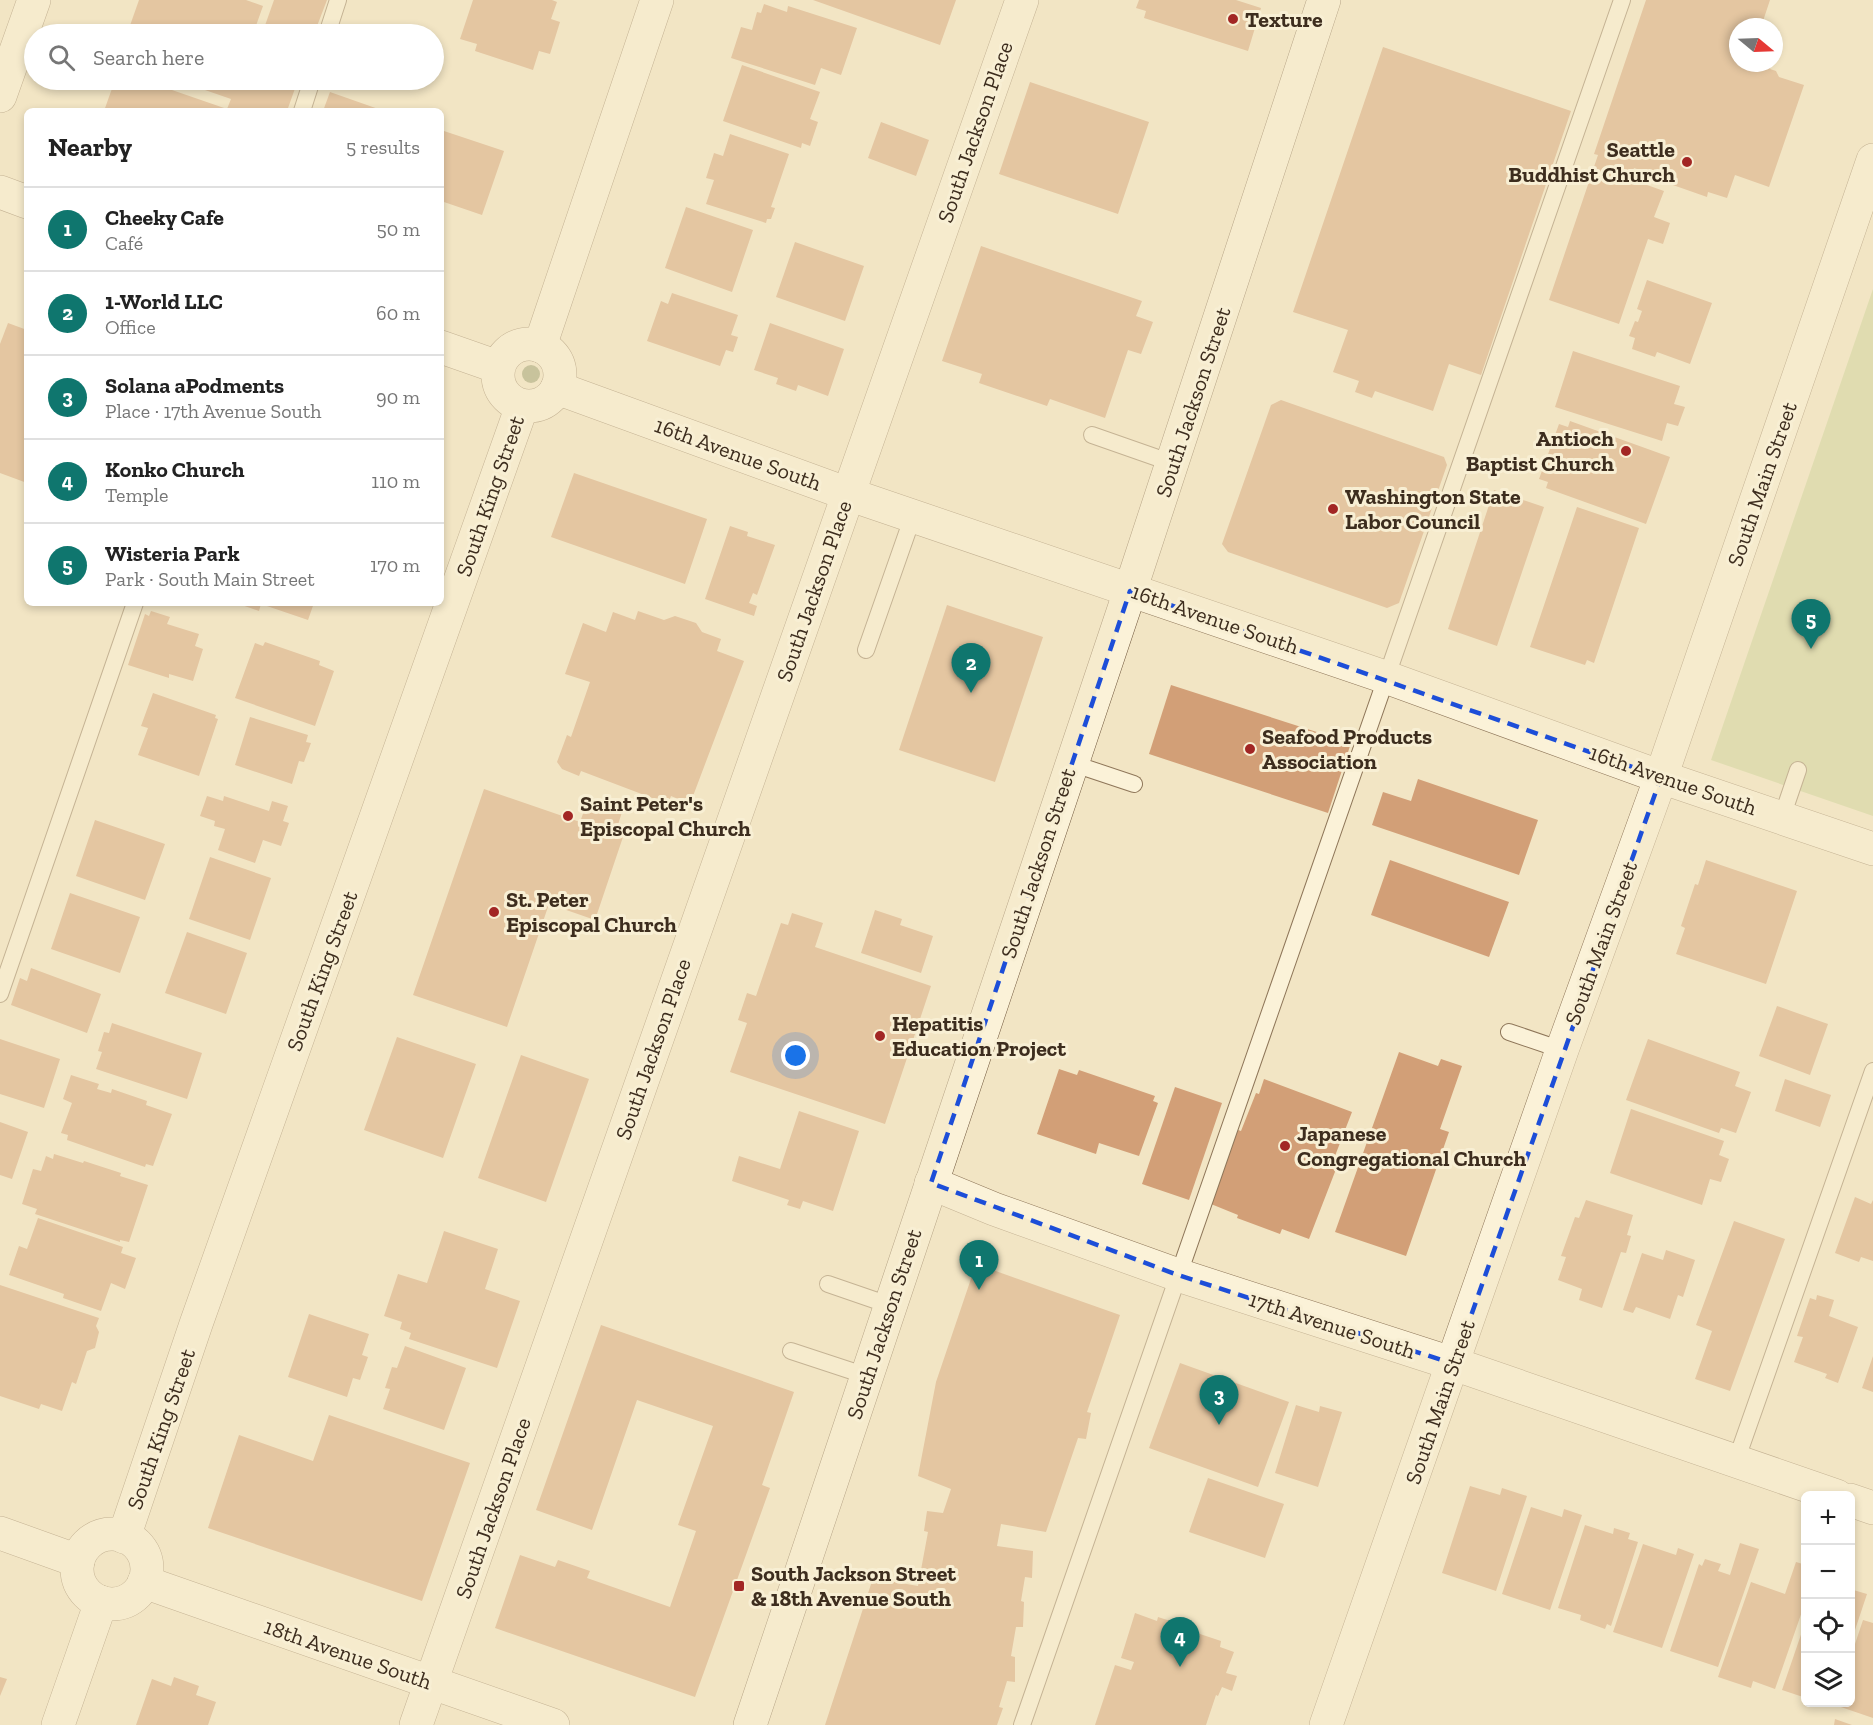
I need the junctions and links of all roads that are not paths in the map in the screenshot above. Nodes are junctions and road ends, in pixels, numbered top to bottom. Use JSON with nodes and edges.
{"nodes":[{"id":1,"x":34,"y":0,"type":"edge"},
{"id":2,"x":338,"y":0,"type":"edge"},
{"id":3,"x":657,"y":0,"type":"edge"},
{"id":4,"x":1022,"y":0,"type":"edge"},
{"id":5,"x":1324,"y":0,"type":"edge"},
{"id":6,"x":1622,"y":0,"type":"edge"},
{"id":7,"x":26,"y":24,"type":"edge"},
{"id":8,"x":330,"y":24,"type":"edge"},
{"id":9,"x":24,"y":28,"type":"edge"},
{"id":10,"x":309,"y":90,"type":"edge"},
{"id":11,"x":0,"y":96,"type":"edge"},
{"id":12,"x":303,"y":108,"type":"edge"},
{"id":13,"x":1873,"y":160,"type":"edge"},
{"id":14,"x":0,"y":192,"type":"edge"},
{"id":15,"x":24,"y":201,"type":"edge"},
{"id":16,"x":540,"y":346,"type":"junction"},
{"id":17,"x":444,"y":348,"type":"edge"},
{"id":18,"x":498,"y":367,"type":"junction"},
{"id":19,"x":557,"y":388,"type":"junction"},
{"id":20,"x":522,"y":406,"type":"junction"},
{"id":21,"x":1092,"y":435,"type":"dead end"},
{"id":22,"x":1172,"y":463,"type":"junction"},
{"id":23,"x":848,"y":494,"type":"junction"},
{"id":24,"x":913,"y":516,"type":"junction"},
{"id":25,"x":1130,"y":591,"type":"junction"},
{"id":26,"x":134,"y":606,"type":"edge"},
{"id":27,"x":866,"y":650,"type":"dead end"},
{"id":28,"x":1388,"y":678,"type":"junction"},
{"id":29,"x":1071,"y":763,"type":"junction"},
{"id":30,"x":1798,"y":770,"type":"dead end"},
{"id":31,"x":1661,"y":777,"type":"junction"},
{"id":32,"x":1134,"y":784,"type":"dead end"},
{"id":33,"x":1782,"y":817,"type":"junction"},
{"id":34,"x":1873,"y":849,"type":"edge"},
{"id":35,"x":0,"y":994,"type":"edge"},
{"id":36,"x":1509,"y":1032,"type":"dead end"},
{"id":37,"x":1562,"y":1050,"type":"junction"},
{"id":38,"x":1873,"y":1071,"type":"edge"},
{"id":39,"x":931,"y":1184,"type":"junction"},
{"id":40,"x":1178,"y":1275,"type":"junction"},
{"id":41,"x":828,"y":1284,"type":"dead end"},
{"id":42,"x":889,"y":1305,"type":"junction"},
{"id":43,"x":791,"y":1351,"type":"dead end"},
{"id":44,"x":1454,"y":1364,"type":"junction"},
{"id":45,"x":867,"y":1376,"type":"junction"},
{"id":46,"x":1736,"y":1461,"type":"junction"},
{"id":47,"x":1823,"y":1491,"type":"edge"},
{"id":48,"x":1855,"y":1501,"type":"edge"},
{"id":49,"x":1873,"y":1508,"type":"edge"},
{"id":50,"x":0,"y":1533,"type":"edge"},
{"id":51,"x":124,"y":1537,"type":"junction"},
{"id":52,"x":78,"y":1561,"type":"junction"},
{"id":53,"x":144,"y":1582,"type":"junction"},
{"id":54,"x":101,"y":1602,"type":"junction"},
{"id":55,"x":431,"y":1683,"type":"junction"},
{"id":56,"x":58,"y":1725,"type":"edge"},
{"id":57,"x":416,"y":1725,"type":"edge"},
{"id":58,"x":553,"y":1725,"type":"edge"},
{"id":59,"x":750,"y":1725,"type":"edge"},
{"id":60,"x":1022,"y":1725,"type":"edge"},
{"id":61,"x":1326,"y":1725,"type":"edge"}],
"edges":[{"from":1,"to":7,"type":"street"},
{"from":2,"to":8,"type":"lane"},
{"from":3,"to":16,"type":"street"},
{"from":4,"to":23,"type":"street","name":"South Jackson Place"},
{"from":5,"to":22,"type":"street","name":"South Jackson Street"},
{"from":6,"to":28,"type":"lane"},
{"from":9,"to":11,"type":"street"},
{"from":10,"to":12,"type":"lane"},
{"from":13,"to":31,"type":"street","name":"South Main Street"},
{"from":14,"to":15,"type":"street"},
{"from":16,"to":18,"type":"street"},
{"from":16,"to":19,"type":"street"},
{"from":17,"to":18,"type":"street"},
{"from":18,"to":20,"type":"street"},
{"from":19,"to":20,"type":"street"},
{"from":19,"to":23,"type":"street","name":"16th Avenue South"},
{"from":20,"to":51,"type":"street","name":"South King Street"},
{"from":21,"to":22,"type":"lane"},
{"from":22,"to":25,"type":"street","name":"South Jackson Street"},
{"from":23,"to":24,"type":"street","name":"16th Avenue South"},
{"from":23,"to":55,"type":"street","name":"South Jackson Place"},
{"from":24,"to":25,"type":"street","name":"16th Avenue South"},
{"from":24,"to":27,"type":"lane"},
{"from":25,"to":28,"type":"street","name":"16th Avenue South"},
{"from":25,"to":29,"type":"street","name":"South Jackson Street"},
{"from":26,"to":35,"type":"lane"},
{"from":28,"to":31,"type":"street","name":"16th Avenue South"},
{"from":28,"to":40,"type":"lane"},
{"from":29,"to":32,"type":"lane"},
{"from":29,"to":39,"type":"street","name":"South Jackson Street"},
{"from":30,"to":33,"type":"lane"},
{"from":31,"to":33,"type":"street","name":"16th Avenue South"},
{"from":31,"to":37,"type":"street","name":"South Main Street"},
{"from":33,"to":34,"type":"street","name":"16th Avenue South"},
{"from":36,"to":37,"type":"lane"},
{"from":37,"to":44,"type":"street","name":"South Main Street"},
{"from":38,"to":46,"type":"lane"},
{"from":39,"to":40,"type":"street","name":"17th Avenue South"},
{"from":39,"to":42,"type":"street","name":"South Jackson Street"},
{"from":40,"to":44,"type":"street","name":"17th Avenue South"},
{"from":40,"to":60,"type":"lane"},
{"from":41,"to":42,"type":"lane"},
{"from":42,"to":45,"type":"street","name":"South Jackson Street"},
{"from":43,"to":45,"type":"lane"},
{"from":44,"to":46,"type":"street","name":"17th Avenue South"},
{"from":44,"to":61,"type":"street","name":"South Main Street"},
{"from":45,"to":59,"type":"street","name":"South Jackson Street"},
{"from":46,"to":47,"type":"street","name":"17th Avenue South"},
{"from":48,"to":49,"type":"street"},
{"from":50,"to":52,"type":"street"},
{"from":51,"to":52,"type":"street"},
{"from":51,"to":53,"type":"street"},
{"from":52,"to":54,"type":"street"},
{"from":53,"to":54,"type":"street"},
{"from":53,"to":55,"type":"street","name":"18th Avenue South"},
{"from":54,"to":56,"type":"street"},
{"from":55,"to":57,"type":"street","name":"South Jackson Place"},
{"from":55,"to":58,"type":"street","name":"18th Avenue South"}]}
